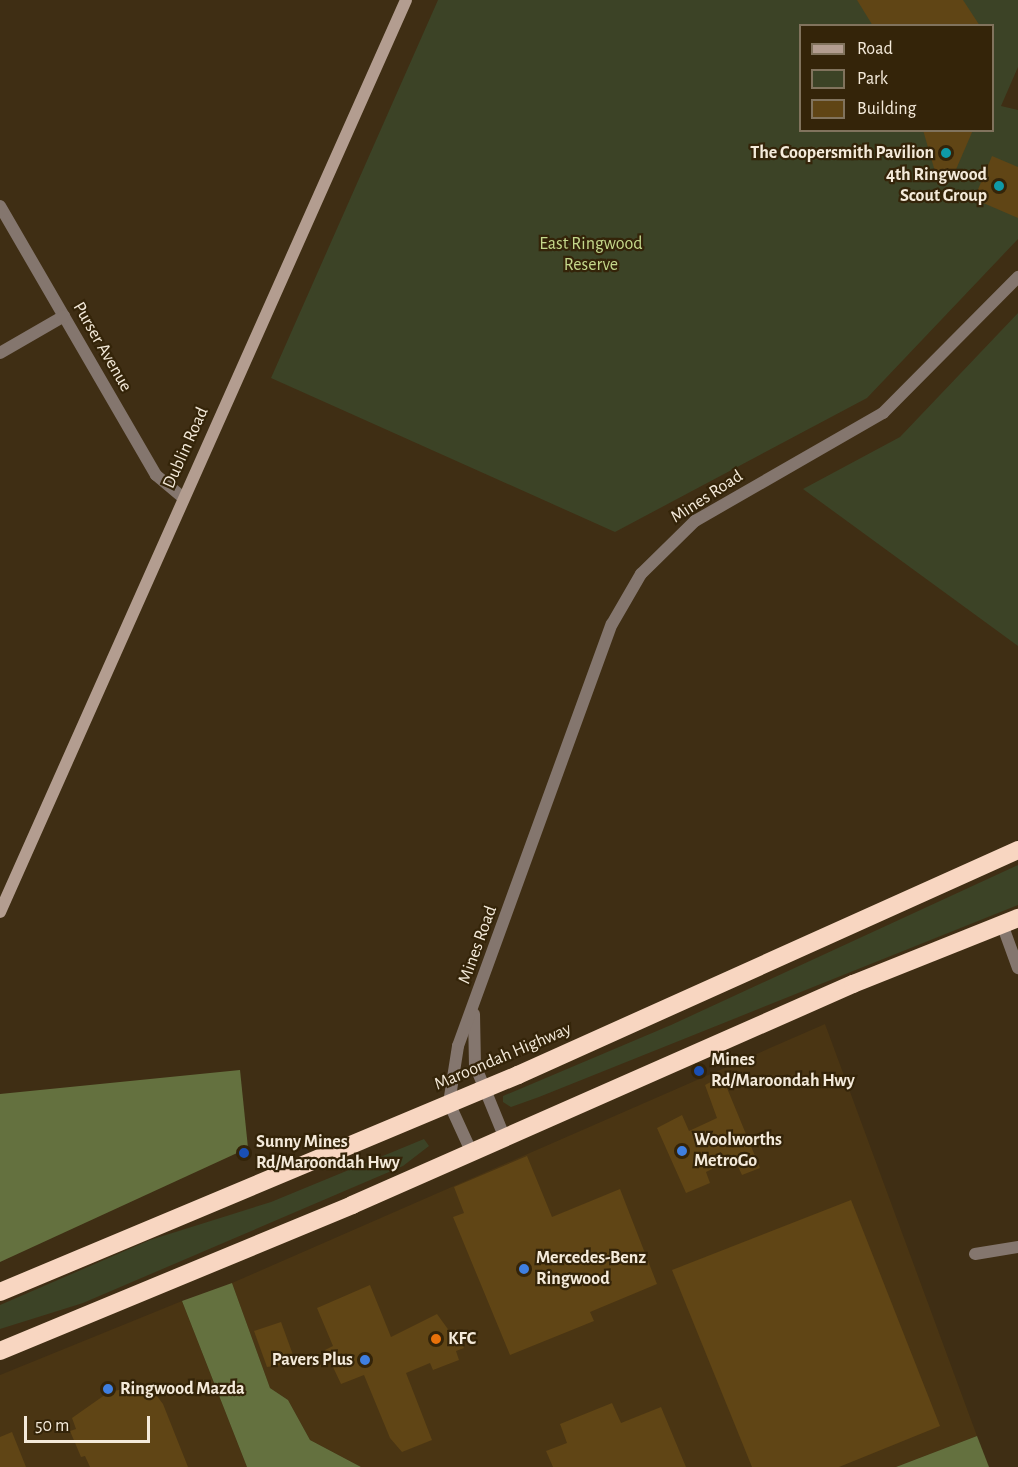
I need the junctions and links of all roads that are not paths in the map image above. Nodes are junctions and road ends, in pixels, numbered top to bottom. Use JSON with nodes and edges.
{"nodes":[{"id":1,"x":406,"y":0,"type":"edge"},
{"id":2,"x":0,"y":206,"type":"edge"},
{"id":3,"x":1018,"y":277,"type":"edge"},
{"id":4,"x":64,"y":316,"type":"junction"},
{"id":5,"x":0,"y":353,"type":"edge"},
{"id":6,"x":183,"y":498,"type":"junction"},
{"id":7,"x":1018,"y":850,"type":"edge"},
{"id":8,"x":0,"y":912,"type":"edge"},
{"id":9,"x":1010,"y":921,"type":"edge"},
{"id":10,"x":1018,"y":968,"type":"edge"},
{"id":11,"x":474,"y":1009,"type":"junction"},
{"id":12,"x":483,"y":1090,"type":"junction"},
{"id":13,"x":449,"y":1103,"type":"junction"},
{"id":14,"x":504,"y":1136,"type":"junction"},
{"id":15,"x":471,"y":1151,"type":"junction"},
{"id":16,"x":1018,"y":1247,"type":"edge"},
{"id":17,"x":975,"y":1254,"type":"dead end"},
{"id":18,"x":0,"y":1293,"type":"edge"},
{"id":19,"x":0,"y":1351,"type":"edge"}],
"edges":[{"from":1,"to":6,"type":"main road","name":"Dublin Road"},
{"from":2,"to":4,"type":"street","name":"Purser Avenue"},
{"from":3,"to":11,"type":"street","name":"Mines Road"},
{"from":4,"to":5,"type":"street"},
{"from":4,"to":6,"type":"street","name":"Purser Avenue"},
{"from":6,"to":8,"type":"main road","name":"Dublin Road"},
{"from":7,"to":12,"type":"highway","name":"Maroondah Highway"},
{"from":9,"to":10,"type":"street"},
{"from":9,"to":14,"type":"highway"},
{"from":11,"to":12,"type":"street","name":"Mines Road"},
{"from":11,"to":13,"type":"street","name":"Mines Road"},
{"from":12,"to":13,"type":"highway","name":"Maroondah Highway"},
{"from":12,"to":14,"type":"street","name":"Mines Road"},
{"from":13,"to":15,"type":"street"},
{"from":13,"to":18,"type":"highway","name":"Maroondah Highway"},
{"from":14,"to":15,"type":"highway"},
{"from":15,"to":19,"type":"highway"},
{"from":16,"to":17,"type":"street"}]}
